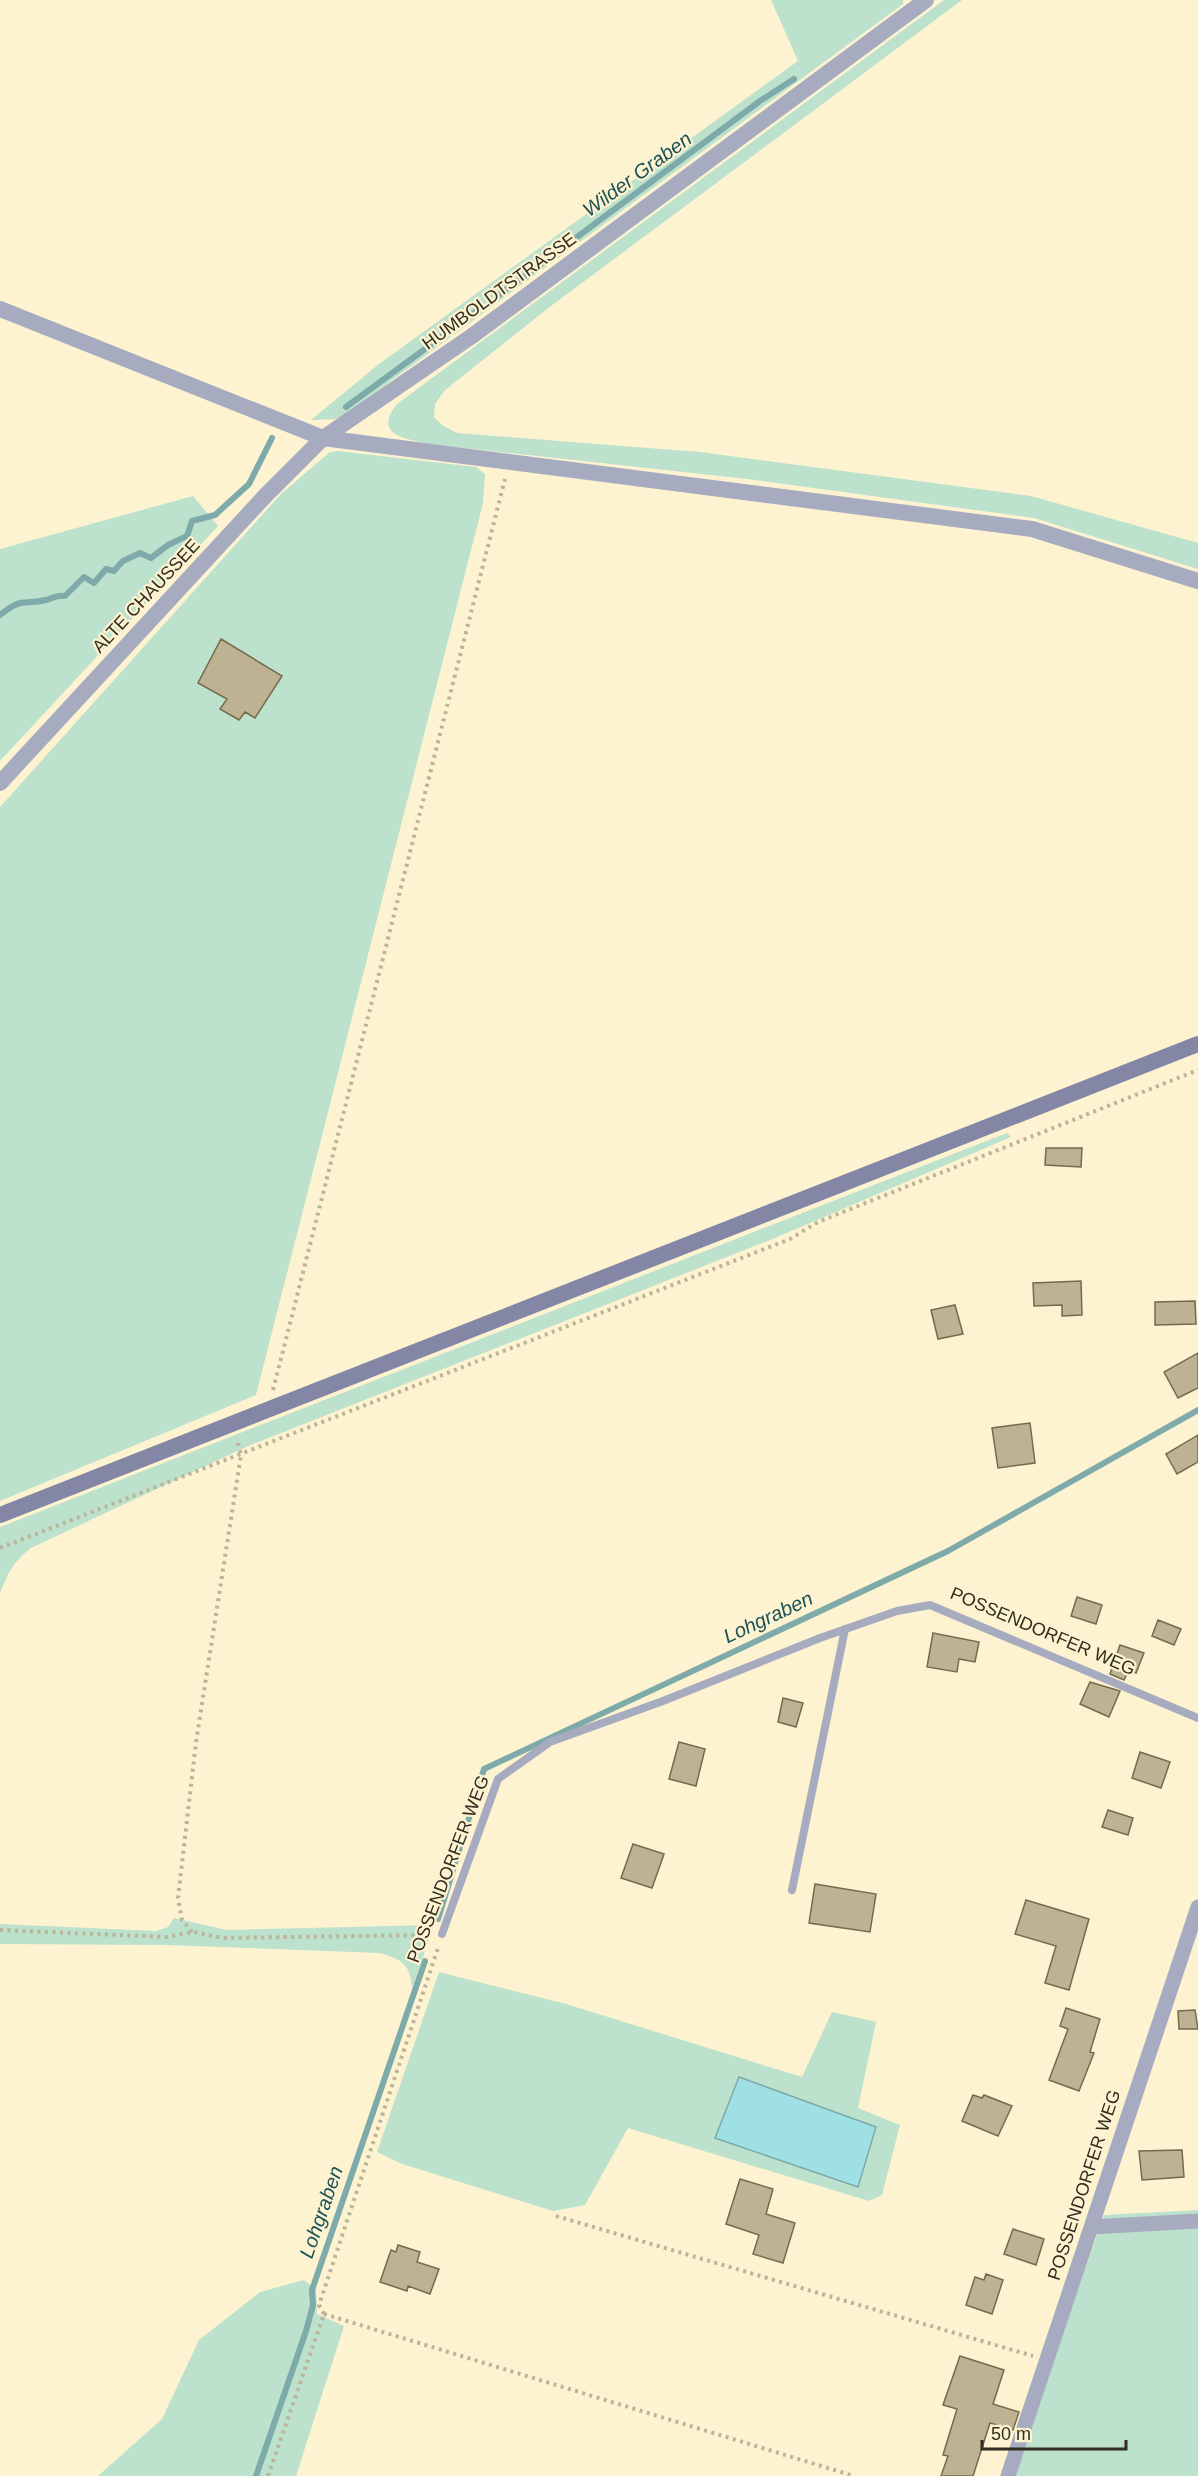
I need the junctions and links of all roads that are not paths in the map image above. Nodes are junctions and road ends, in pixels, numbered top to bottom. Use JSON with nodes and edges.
{"nodes":[{"id":1,"x":926,"y":0,"type":"edge"},
{"id":2,"x":0,"y":309,"type":"edge"},
{"id":3,"x":323,"y":438,"type":"junction"},
{"id":4,"x":1198,"y":581,"type":"edge"},
{"id":5,"x":0,"y":783,"type":"edge"},
{"id":6,"x":1198,"y":1044,"type":"edge"},
{"id":7,"x":0,"y":1515,"type":"edge"},
{"id":8,"x":845,"y":1629,"type":"junction"},
{"id":9,"x":1198,"y":1718,"type":"edge"},
{"id":10,"x":792,"y":1890,"type":"dead end"},
{"id":11,"x":1198,"y":1907,"type":"edge"},
{"id":12,"x":442,"y":1934,"type":"road end"},
{"id":13,"x":1198,"y":2221,"type":"edge"},
{"id":14,"x":1091,"y":2227,"type":"junction"},
{"id":15,"x":1008,"y":2476,"type":"edge"}],
"edges":[{"from":1,"to":3,"type":"street","name":"HUMBOLDTSTRASSE"},
{"from":2,"to":3,"type":"street"},
{"from":3,"to":4,"type":"street"},
{"from":3,"to":5,"type":"street","name":"ALTE CHAUSSEE"},
{"from":6,"to":7,"type":"main road"},
{"from":8,"to":9,"type":"lane","name":"POSSENDORFER WEG"},
{"from":8,"to":10,"type":"lane"},
{"from":8,"to":12,"type":"lane","name":"POSSENDORFER WEG"},
{"from":11,"to":14,"type":"street","name":"POSSENDORFER WEG"},
{"from":13,"to":14,"type":"street"},
{"from":14,"to":15,"type":"street","name":"POSSENDORFER WEG"}]}
